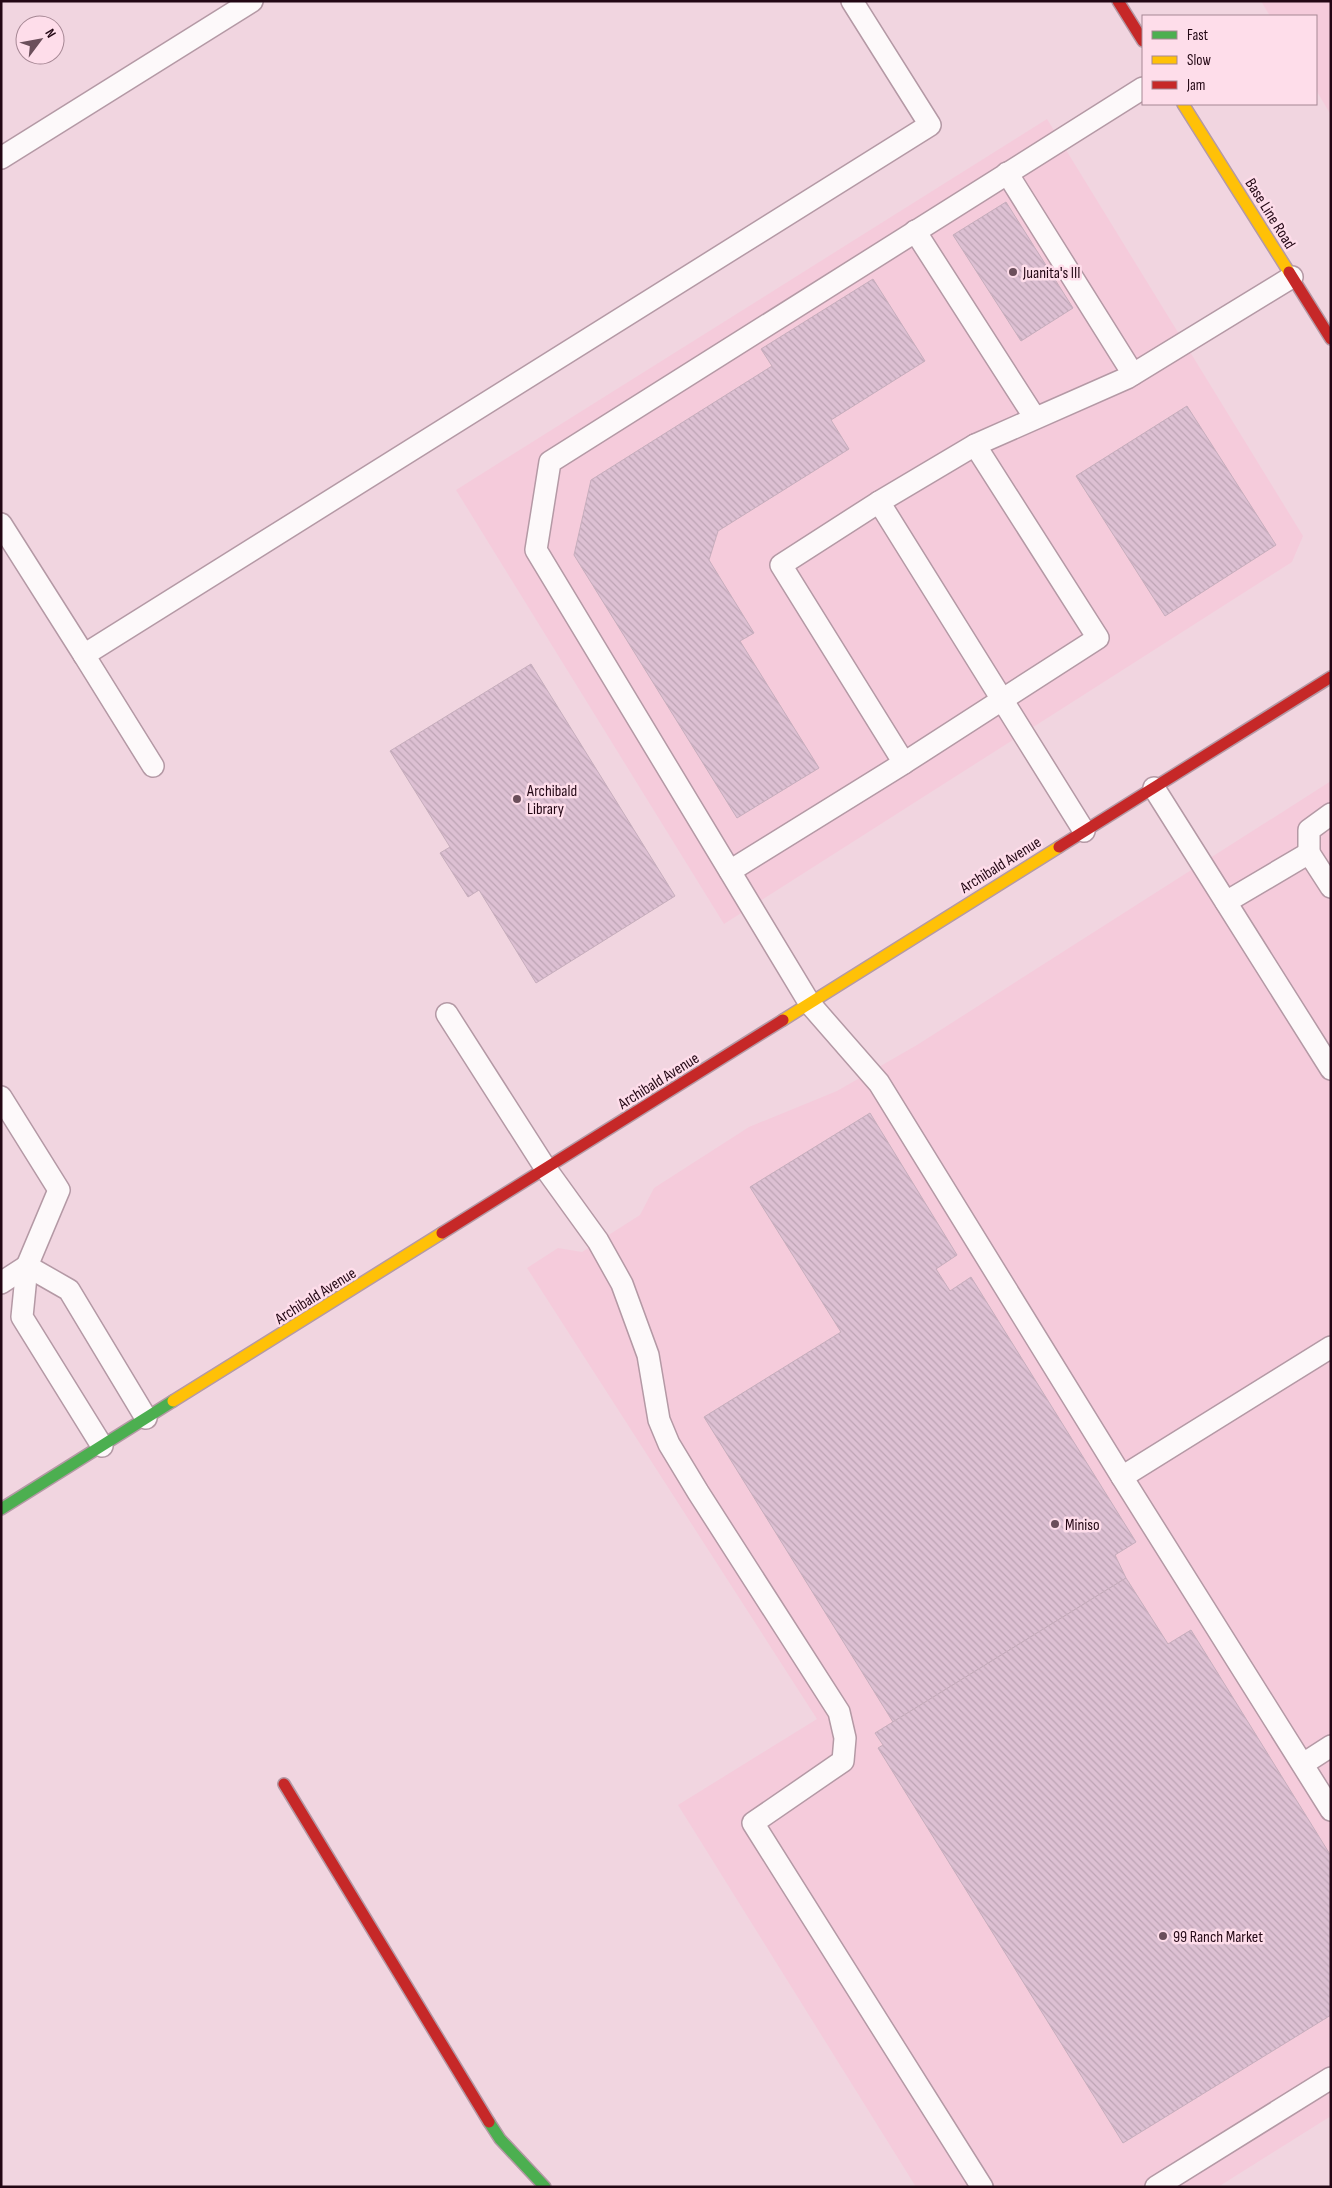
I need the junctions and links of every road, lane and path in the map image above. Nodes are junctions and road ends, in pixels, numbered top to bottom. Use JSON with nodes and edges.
{"nodes":[{"id":1,"x":252,"y":1,"type":"edge"},
{"id":2,"x":852,"y":1,"type":"edge"},
{"id":3,"x":1118,"y":1,"type":"edge"},
{"id":4,"x":1142,"y":39,"type":"edge"},
{"id":5,"x":1142,"y":89,"type":"edge"},
{"id":6,"x":1184,"y":105,"type":"edge"},
{"id":7,"x":1,"y":158,"type":"edge"},
{"id":8,"x":1007,"y":173,"type":"junction"},
{"id":9,"x":916,"y":231,"type":"junction"},
{"id":10,"x":1292,"y":277,"type":"junction"},
{"id":11,"x":1331,"y":339,"type":"edge"},
{"id":12,"x":1133,"y":374,"type":"junction"},
{"id":13,"x":1035,"y":418,"type":"junction"},
{"id":14,"x":975,"y":445,"type":"junction"},
{"id":15,"x":879,"y":502,"type":"junction"},
{"id":16,"x":1,"y":524,"type":"edge"},
{"id":17,"x":84,"y":655,"type":"junction"},
{"id":18,"x":1331,"y":677,"type":"edge"},
{"id":19,"x":1002,"y":700,"type":"junction"},
{"id":20,"x":904,"y":763,"type":"junction"},
{"id":21,"x":153,"y":766,"type":"dead end"},
{"id":22,"x":1154,"y":788,"type":"junction"},
{"id":23,"x":1331,"y":814,"type":"edge"},
{"id":24,"x":1084,"y":831,"type":"junction"},
{"id":25,"x":1309,"y":853,"type":"junction"},
{"id":26,"x":730,"y":871,"type":"junction"},
{"id":27,"x":1331,"y":887,"type":"edge"},
{"id":28,"x":1226,"y":902,"type":"junction"},
{"id":29,"x":810,"y":1004,"type":"junction"},
{"id":30,"x":447,"y":1014,"type":"dead end"},
{"id":31,"x":1331,"y":1069,"type":"edge"},
{"id":32,"x":1,"y":1098,"type":"edge"},
{"id":33,"x":546,"y":1169,"type":"junction"},
{"id":34,"x":27,"y":1266,"type":"junction"},
{"id":35,"x":1,"y":1283,"type":"edge"},
{"id":36,"x":1331,"y":1347,"type":"edge"},
{"id":37,"x":146,"y":1418,"type":"junction"},
{"id":38,"x":102,"y":1446,"type":"junction"},
{"id":39,"x":1122,"y":1477,"type":"junction"},
{"id":40,"x":1,"y":1509,"type":"edge"},
{"id":41,"x":1331,"y":1746,"type":"edge"},
{"id":42,"x":1303,"y":1764,"type":"junction"},
{"id":43,"x":284,"y":1784,"type":"dead end"},
{"id":44,"x":1331,"y":1810,"type":"edge"},
{"id":45,"x":1331,"y":2078,"type":"edge"},
{"id":46,"x":545,"y":2187,"type":"edge"},
{"id":47,"x":982,"y":2187,"type":"edge"},
{"id":48,"x":1156,"y":2187,"type":"edge"}],
"edges":[{"from":1,"to":7,"type":"lane"},
{"from":2,"to":17,"type":"lane"},
{"from":3,"to":4,"type":"main road"},
{"from":5,"to":8,"type":"lane"},
{"from":6,"to":10,"type":"main road","name":"Base Line Road"},
{"from":8,"to":9,"type":"lane"},
{"from":8,"to":12,"type":"lane"},
{"from":9,"to":13,"type":"lane"},
{"from":9,"to":26,"type":"lane"},
{"from":10,"to":11,"type":"main road","name":"Base Line Road"},
{"from":10,"to":12,"type":"lane"},
{"from":12,"to":13,"type":"lane"},
{"from":13,"to":14,"type":"lane"},
{"from":14,"to":15,"type":"lane"},
{"from":14,"to":19,"type":"lane"},
{"from":15,"to":19,"type":"lane"},
{"from":15,"to":20,"type":"lane"},
{"from":16,"to":17,"type":"lane"},
{"from":17,"to":21,"type":"lane"},
{"from":18,"to":22,"type":"main road","name":"Archibald Avenue"},
{"from":19,"to":20,"type":"lane"},
{"from":19,"to":24,"type":"lane"},
{"from":20,"to":26,"type":"lane"},
{"from":22,"to":24,"type":"main road","name":"Archibald Avenue"},
{"from":22,"to":28,"type":"lane"},
{"from":23,"to":25,"type":"lane"},
{"from":24,"to":29,"type":"main road","name":"Archibald Avenue"},
{"from":25,"to":27,"type":"lane"},
{"from":25,"to":28,"type":"lane"},
{"from":26,"to":29,"type":"lane"},
{"from":28,"to":31,"type":"lane"},
{"from":29,"to":33,"type":"main road","name":"Archibald Avenue"},
{"from":29,"to":39,"type":"lane"},
{"from":30,"to":33,"type":"lane"},
{"from":32,"to":34,"type":"lane"},
{"from":33,"to":37,"type":"main road","name":"Archibald Avenue"},
{"from":33,"to":47,"type":"lane"},
{"from":34,"to":35,"type":"lane"},
{"from":34,"to":37,"type":"lane"},
{"from":34,"to":38,"type":"lane"},
{"from":36,"to":39,"type":"lane"},
{"from":37,"to":38,"type":"main road","name":"Archibald Avenue"},
{"from":38,"to":40,"type":"main road","name":"Archibald Avenue"},
{"from":39,"to":42,"type":"lane"},
{"from":41,"to":42,"type":"lane"},
{"from":42,"to":44,"type":"lane"},
{"from":43,"to":46,"type":"main road"},
{"from":45,"to":48,"type":"lane"}]}
